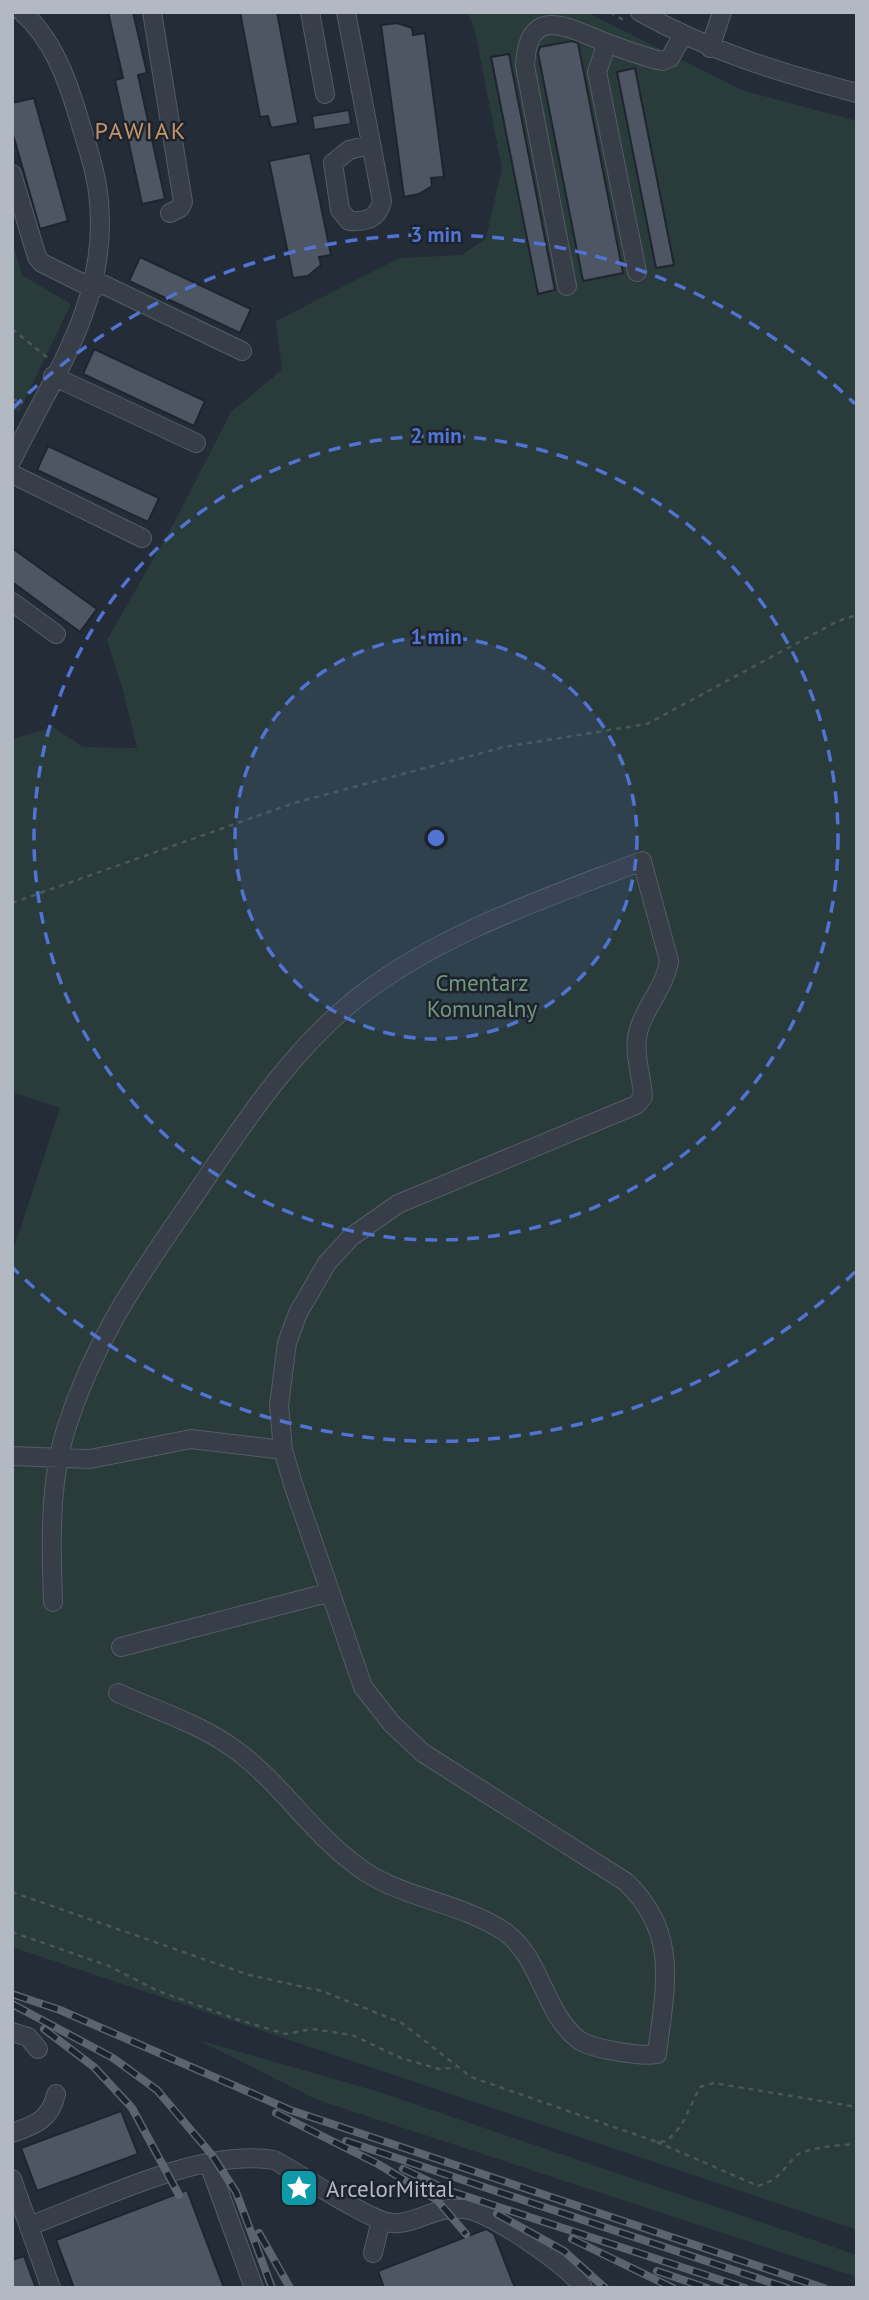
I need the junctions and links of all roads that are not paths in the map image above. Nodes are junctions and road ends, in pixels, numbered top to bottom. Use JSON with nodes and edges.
{"nodes":[{"id":1,"x":152,"y":12,"type":"edge"},
{"id":2,"x":310,"y":12,"type":"edge"},
{"id":3,"x":346,"y":12,"type":"edge"},
{"id":4,"x":640,"y":12,"type":"edge"},
{"id":5,"x":722,"y":12,"type":"edge"},
{"id":6,"x":33,"y":16,"type":"edge"},
{"id":7,"x":683,"y":35,"type":"junction"},
{"id":8,"x":607,"y":43,"type":"junction"},
{"id":9,"x":710,"y":48,"type":"junction"},
{"id":10,"x":857,"y":93,"type":"edge"},
{"id":11,"x":325,"y":94,"type":"dead end"},
{"id":12,"x":370,"y":145,"type":"dead end"},
{"id":13,"x":12,"y":174,"type":"edge"},
{"id":14,"x":170,"y":213,"type":"dead end"},
{"id":15,"x":637,"y":272,"type":"dead end"},
{"id":16,"x":95,"y":285,"type":"junction"},
{"id":17,"x":567,"y":286,"type":"dead end"},
{"id":18,"x":242,"y":351,"type":"dead end"},
{"id":19,"x":53,"y":376,"type":"junction"},
{"id":20,"x":196,"y":443,"type":"dead end"},
{"id":21,"x":12,"y":460,"type":"edge"},
{"id":22,"x":12,"y":474,"type":"edge"},
{"id":23,"x":142,"y":538,"type":"dead end"},
{"id":24,"x":12,"y":602,"type":"edge"},
{"id":25,"x":56,"y":634,"type":"dead end"},
{"id":26,"x":283,"y":1450,"type":"junction"},
{"id":27,"x":12,"y":1457,"type":"edge"},
{"id":28,"x":60,"y":1459,"type":"junction"},
{"id":29,"x":327,"y":1593,"type":"dead end"},
{"id":30,"x":52,"y":1602,"type":"dead end"},
{"id":31,"x":121,"y":1647,"type":"dead end"},
{"id":32,"x":118,"y":1693,"type":"dead end"},
{"id":33,"x":12,"y":2032,"type":"edge"},
{"id":34,"x":38,"y":2049,"type":"dead end"},
{"id":35,"x":56,"y":2095,"type":"dead end"},
{"id":36,"x":12,"y":2133,"type":"edge"},
{"id":37,"x":209,"y":2164,"type":"junction"},
{"id":38,"x":12,"y":2179,"type":"edge"},
{"id":39,"x":381,"y":2220,"type":"junction"},
{"id":40,"x":29,"y":2226,"type":"junction"},
{"id":41,"x":373,"y":2253,"type":"dead end"},
{"id":42,"x":51,"y":2288,"type":"edge"},
{"id":43,"x":254,"y":2288,"type":"edge"},
{"id":44,"x":583,"y":2288,"type":"edge"}],
"edges":[{"from":1,"to":14,"type":"street"},
{"from":2,"to":11,"type":"street"},
{"from":3,"to":12,"type":"street"},
{"from":4,"to":7,"type":"street"},
{"from":5,"to":9,"type":"street"},
{"from":6,"to":16,"type":"street"},
{"from":7,"to":8,"type":"street"},
{"from":7,"to":9,"type":"street"},
{"from":8,"to":15,"type":"street"},
{"from":8,"to":17,"type":"street"},
{"from":9,"to":10,"type":"street"},
{"from":13,"to":16,"type":"street"},
{"from":16,"to":18,"type":"street"},
{"from":16,"to":19,"type":"street"},
{"from":19,"to":20,"type":"street"},
{"from":19,"to":21,"type":"street"},
{"from":22,"to":23,"type":"street"},
{"from":24,"to":25,"type":"street"},
{"from":26,"to":28,"type":"street"},
{"from":26,"to":28,"type":"street"},
{"from":26,"to":32,"type":"street"},
{"from":27,"to":28,"type":"street"},
{"from":28,"to":30,"type":"street"},
{"from":29,"to":31,"type":"street"},
{"from":33,"to":34,"type":"street"},
{"from":35,"to":36,"type":"street"},
{"from":37,"to":39,"type":"street"},
{"from":37,"to":40,"type":"street"},
{"from":37,"to":43,"type":"street"},
{"from":38,"to":40,"type":"street"},
{"from":39,"to":41,"type":"street"},
{"from":39,"to":44,"type":"street"},
{"from":40,"to":42,"type":"street"}]}
